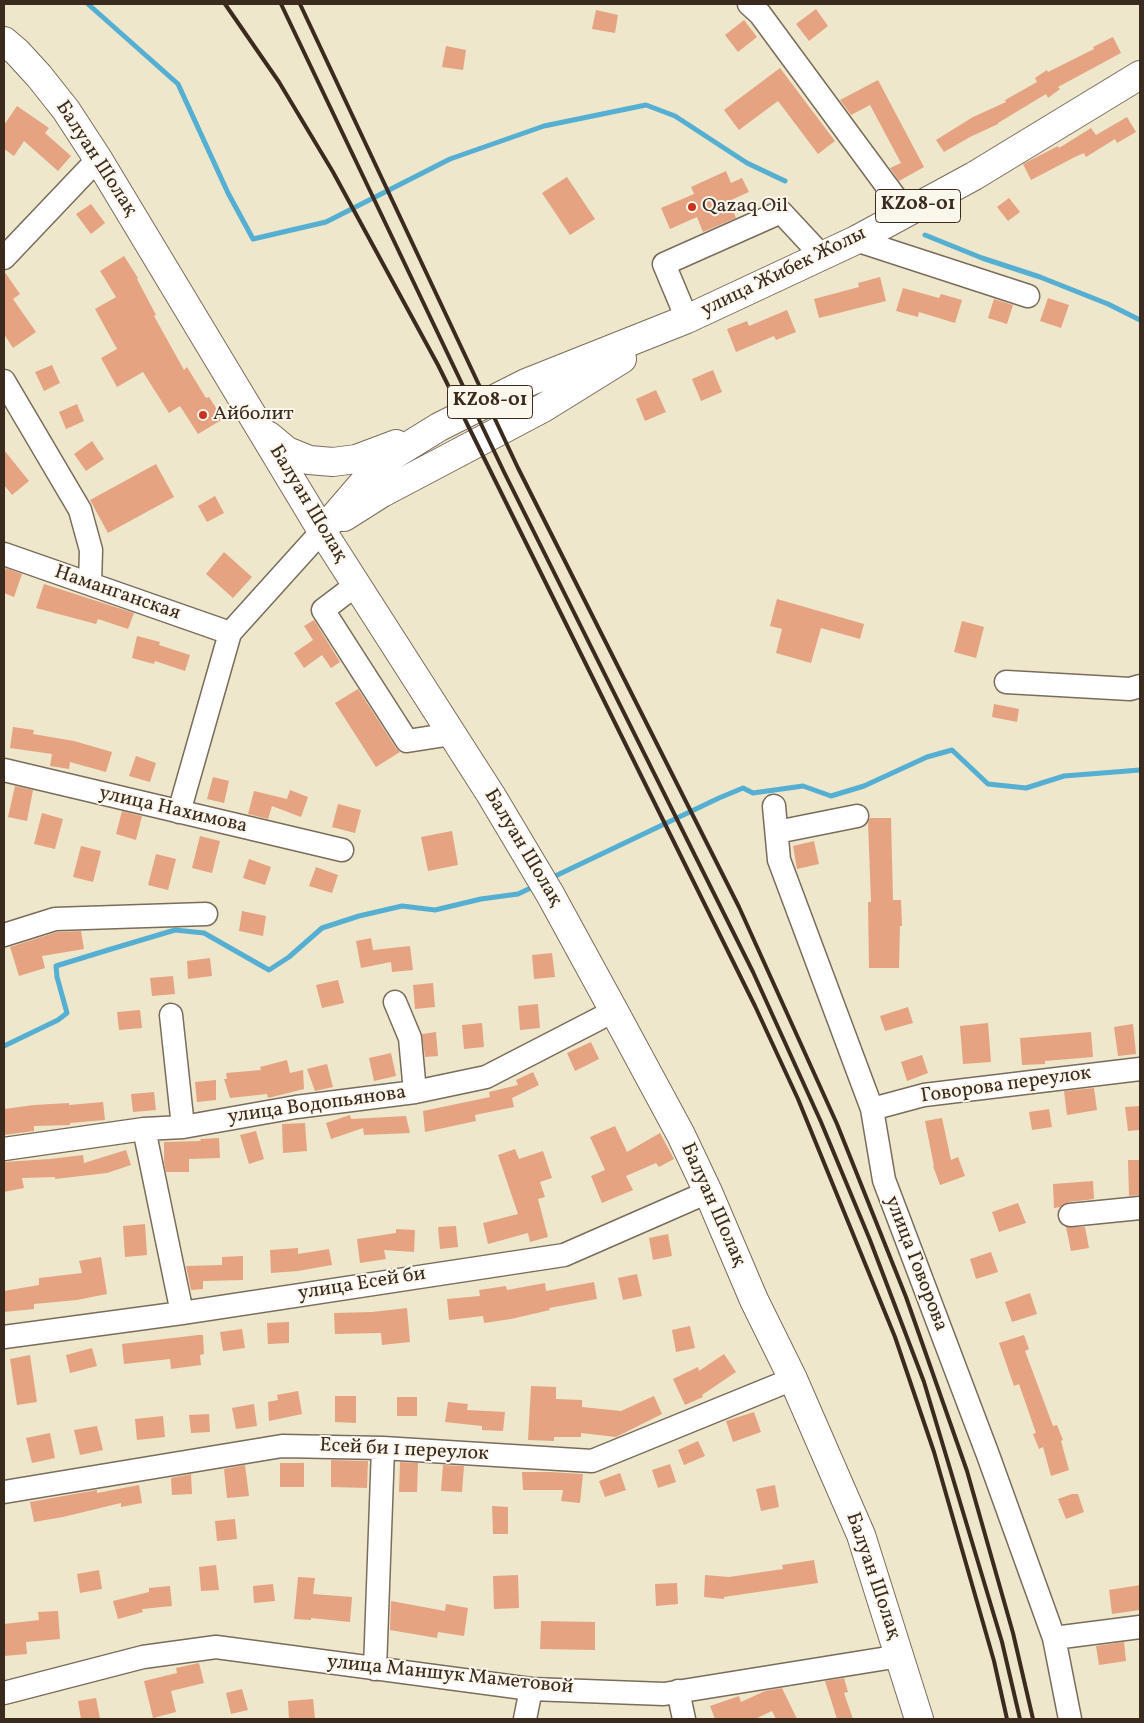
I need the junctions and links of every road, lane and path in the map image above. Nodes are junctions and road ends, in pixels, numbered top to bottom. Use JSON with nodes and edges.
{"nodes":[{"id":1,"x":760,"y":7,"type":"edge"},
{"id":2,"x":4,"y":41,"type":"edge"},
{"id":3,"x":1140,"y":76,"type":"edge"},
{"id":4,"x":98,"y":159,"type":"junction"},
{"id":5,"x":906,"y":212,"type":"junction"},
{"id":6,"x":856,"y":240,"type":"junction"},
{"id":7,"x":822,"y":256,"type":"junction"},
{"id":8,"x":4,"y":258,"type":"edge"},
{"id":9,"x":1028,"y":296,"type":"dead end"},
{"id":10,"x":687,"y":319,"type":"junction"},
{"id":11,"x":4,"y":381,"type":"edge"},
{"id":12,"x":439,"y":427,"type":"junction"},
{"id":13,"x":262,"y":431,"type":"junction"},
{"id":14,"x":322,"y":531,"type":"junction"},
{"id":15,"x":4,"y":554,"type":"edge"},
{"id":16,"x":90,"y":584,"type":"junction"},
{"id":17,"x":356,"y":585,"type":"junction"},
{"id":18,"x":230,"y":633,"type":"junction"},
{"id":19,"x":1006,"y":682,"type":"dead end"},
{"id":20,"x":1140,"y":686,"type":"edge"},
{"id":21,"x":452,"y":734,"type":"junction"},
{"id":22,"x":4,"y":770,"type":"edge"},
{"id":23,"x":774,"y":806,"type":"dead end"},
{"id":24,"x":179,"y":812,"type":"junction"},
{"id":25,"x":857,"y":816,"type":"dead end"},
{"id":26,"x":776,"y":832,"type":"junction"},
{"id":27,"x":342,"y":850,"type":"dead end"},
{"id":28,"x":206,"y":914,"type":"dead end"},
{"id":29,"x":4,"y":934,"type":"edge"},
{"id":30,"x":395,"y":1002,"type":"dead end"},
{"id":31,"x":614,"y":1011,"type":"junction"},
{"id":32,"x":171,"y":1015,"type":"dead end"},
{"id":33,"x":1140,"y":1069,"type":"edge"},
{"id":34,"x":415,"y":1092,"type":"junction"},
{"id":35,"x":872,"y":1109,"type":"junction"},
{"id":36,"x":183,"y":1127,"type":"junction"},
{"id":37,"x":144,"y":1129,"type":"junction"},
{"id":38,"x":4,"y":1149,"type":"edge"},
{"id":39,"x":708,"y":1192,"type":"junction"},
{"id":40,"x":1140,"y":1208,"type":"edge"},
{"id":41,"x":1070,"y":1215,"type":"dead end"},
{"id":42,"x":182,"y":1313,"type":"junction"},
{"id":43,"x":4,"y":1338,"type":"edge"},
{"id":44,"x":792,"y":1380,"type":"junction"},
{"id":45,"x":383,"y":1448,"type":"junction"},
{"id":46,"x":4,"y":1492,"type":"edge"},
{"id":47,"x":1140,"y":1627,"type":"edge"},
{"id":48,"x":1054,"y":1638,"type":"junction"},
{"id":49,"x":900,"y":1656,"type":"junction"},
{"id":50,"x":375,"y":1669,"type":"junction"},
{"id":51,"x":531,"y":1689,"type":"junction"},
{"id":52,"x":678,"y":1691,"type":"junction"},
{"id":53,"x":4,"y":1693,"type":"edge"},
{"id":54,"x":525,"y":1719,"type":"edge"},
{"id":55,"x":684,"y":1719,"type":"edge"},
{"id":56,"x":919,"y":1719,"type":"edge"},
{"id":57,"x":1070,"y":1719,"type":"edge"}],
"edges":[{"from":1,"to":5,"type":"street"},
{"from":2,"to":4,"type":"main road","name":"Балуан Шолақ"},
{"from":3,"to":5,"type":"main road","name":"улица Жибек Жолы","number":"KZ08-01"},
{"from":4,"to":8,"type":"street"},
{"from":4,"to":13,"type":"main road","name":"Балуан Шолақ"},
{"from":5,"to":6,"type":"main road","name":"улица Жибек Жолы","number":"KZ08-01"},
{"from":6,"to":7,"type":"main road","name":"улица Жибек Жолы","number":"KZ08-01"},
{"from":6,"to":9,"type":"street"},
{"from":7,"to":10,"type":"main road","name":"улица Жибек Жолы","number":"KZ08-01"},
{"from":7,"to":10,"type":"street"},
{"from":10,"to":12,"type":"main road","name":"улица Жибек Жолы","number":"KZ08-01"},
{"from":10,"to":14,"type":"main road","name":"улица Жибек Жолы","number":"KZ08-01"},
{"from":11,"to":16,"type":"street"},
{"from":12,"to":13,"type":"main road","number":"KZ08-01"},
{"from":12,"to":14,"type":"main road","name":"улица Жибек Жолы","number":"KZ08-01"},
{"from":13,"to":14,"type":"main road","name":"Балуан Шолақ"},
{"from":14,"to":17,"type":"main road","name":"Балуан Шолақ"},
{"from":14,"to":18,"type":"street"},
{"from":15,"to":16,"type":"street","name":"Наманганская"},
{"from":16,"to":18,"type":"street","name":"Наманганская"},
{"from":17,"to":21,"type":"main road","name":"Балуан Шолақ"},
{"from":17,"to":21,"type":"street"},
{"from":18,"to":24,"type":"street"},
{"from":19,"to":20,"type":"street"},
{"from":21,"to":31,"type":"main road","name":"Балуан Шолақ"},
{"from":22,"to":24,"type":"street","name":"улица Нахимова"},
{"from":23,"to":26,"type":"street","name":"улица Говорова"},
{"from":24,"to":27,"type":"street","name":"улица Нахимова"},
{"from":25,"to":26,"type":"street"},
{"from":26,"to":35,"type":"street","name":"улица Говорова"},
{"from":28,"to":29,"type":"street"},
{"from":30,"to":34,"type":"street"},
{"from":31,"to":34,"type":"street","name":"улица Водопьянова"},
{"from":31,"to":39,"type":"main road","name":"Балуан Шолақ"},
{"from":32,"to":36,"type":"street"},
{"from":33,"to":35,"type":"street","name":"Говорова переулок"},
{"from":34,"to":36,"type":"street","name":"улица Водопьянова"},
{"from":35,"to":48,"type":"street","name":"улица Говорова"},
{"from":36,"to":37,"type":"street","name":"улица Водопьянова"},
{"from":37,"to":38,"type":"street","name":"улица Водопьянова"},
{"from":37,"to":42,"type":"street"},
{"from":39,"to":42,"type":"street","name":"улица Есей би"},
{"from":39,"to":44,"type":"main road","name":"Балуан Шолақ"},
{"from":40,"to":41,"type":"street"},
{"from":42,"to":43,"type":"street","name":"улица Есей би"},
{"from":44,"to":45,"type":"street","name":"Есей би 1 переулок"},
{"from":44,"to":49,"type":"main road","name":"Балуан Шолақ"},
{"from":45,"to":46,"type":"street","name":"Есей би 1 переулок"},
{"from":45,"to":50,"type":"street"},
{"from":47,"to":48,"type":"street"},
{"from":48,"to":57,"type":"street","name":"улица Говорова"},
{"from":49,"to":52,"type":"street","name":"улица Маншук Маметовой"},
{"from":49,"to":56,"type":"main road","name":"Балуан Шолақ"},
{"from":50,"to":51,"type":"street","name":"улица Маншук Маметовой"},
{"from":50,"to":53,"type":"street","name":"улица Маншук Маметовой"},
{"from":51,"to":52,"type":"street","name":"улица Маншук Маметовой"},
{"from":51,"to":54,"type":"street"},
{"from":52,"to":55,"type":"street"}]}
